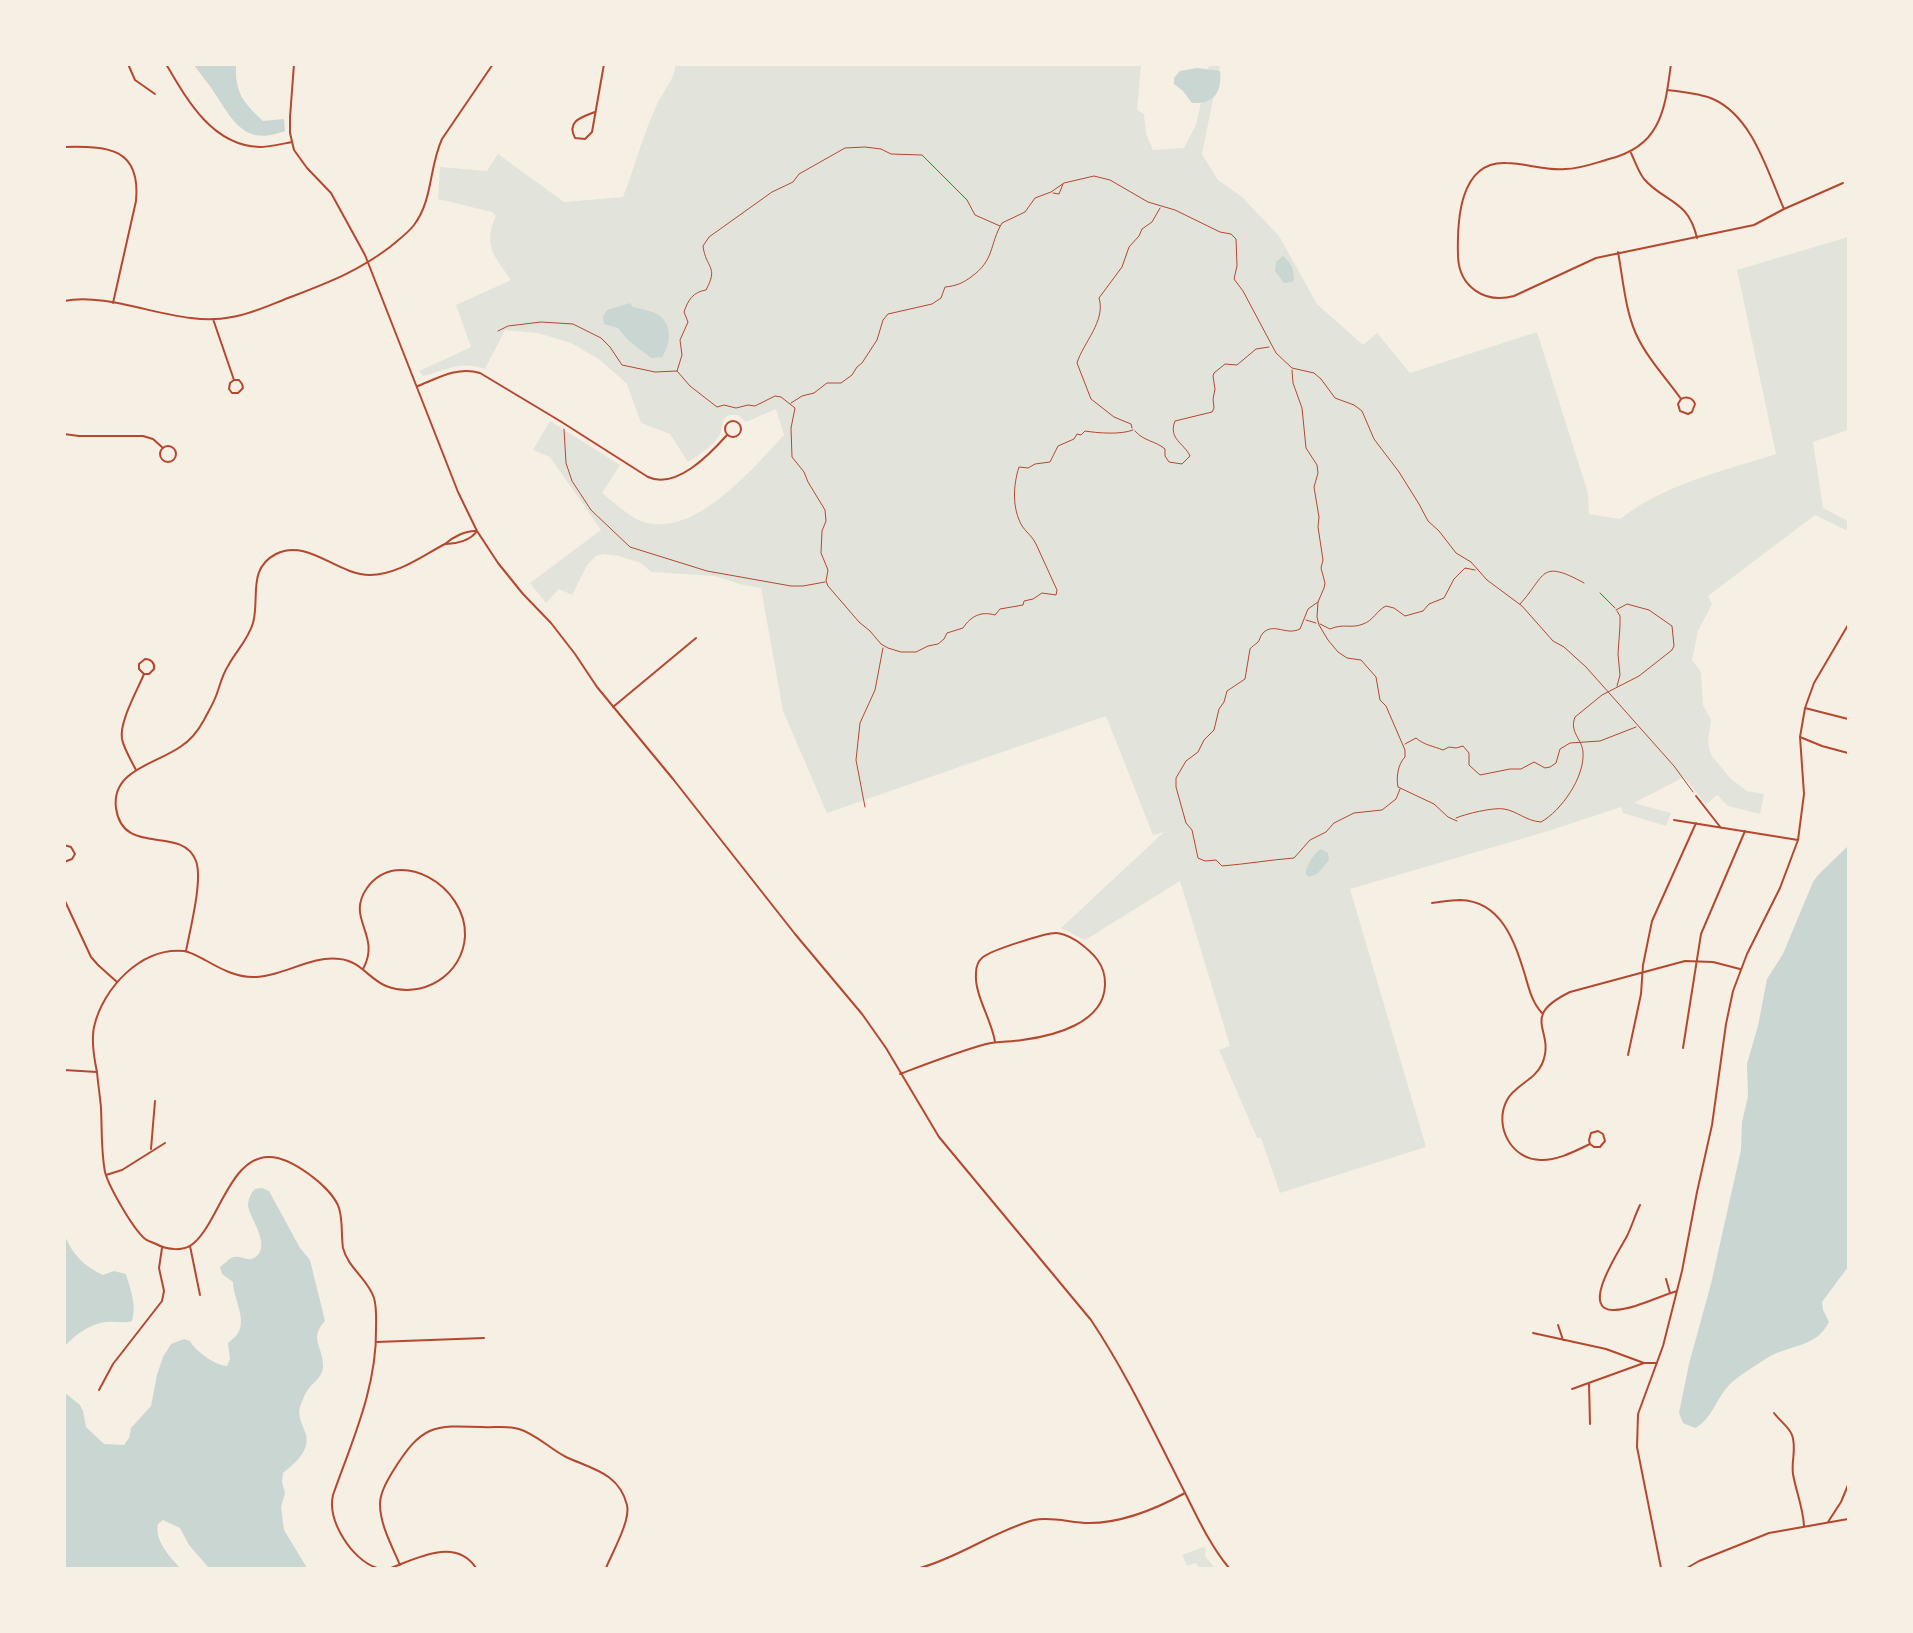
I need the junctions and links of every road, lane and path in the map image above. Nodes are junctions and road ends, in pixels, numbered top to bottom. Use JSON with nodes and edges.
{"nodes":[{"id":1,"x":128,"y":64,"type":"edge"},
{"id":2,"x":166,"y":64,"type":"edge"},
{"id":3,"x":294,"y":64,"type":"edge"},
{"id":4,"x":493,"y":64,"type":"edge"},
{"id":5,"x":604,"y":64,"type":"edge"},
{"id":6,"x":1671,"y":64,"type":"edge"},
{"id":7,"x":1667,"y":90,"type":"junction"},
{"id":8,"x":155,"y":94,"type":"dead end"},
{"id":9,"x":595,"y":112,"type":"junction"},
{"id":10,"x":292,"y":142,"type":"junction"},
{"id":11,"x":64,"y":147,"type":"edge"},
{"id":12,"x":1631,"y":152,"type":"junction"},
{"id":13,"x":1843,"y":183,"type":"dead end"},
{"id":14,"x":1063,"y":184,"type":"junction"},
{"id":15,"x":1052,"y":192,"type":"junction"},
{"id":16,"x":1162,"y":207,"type":"junction"},
{"id":17,"x":1784,"y":209,"type":"junction"},
{"id":18,"x":1000,"y":226,"type":"junction"},
{"id":19,"x":1697,"y":238,"type":"junction"},
{"id":20,"x":1618,"y":252,"type":"junction"},
{"id":21,"x":367,"y":263,"type":"junction"},
{"id":22,"x":64,"y":301,"type":"edge"},
{"id":23,"x":113,"y":303,"type":"junction"},
{"id":24,"x":213,"y":319,"type":"junction"},
{"id":25,"x":498,"y":331,"type":"dead end"},
{"id":26,"x":1271,"y":347,"type":"junction"},
{"id":27,"x":1292,"y":368,"type":"junction"},
{"id":28,"x":676,"y":371,"type":"junction"},
{"id":29,"x":234,"y":380,"type":"junction"},
{"id":30,"x":418,"y":386,"type":"junction"},
{"id":31,"x":1681,"y":399,"type":"junction"},
{"id":32,"x":790,"y":403,"type":"junction"},
{"id":33,"x":564,"y":423,"type":"junction"},
{"id":34,"x":1133,"y":430,"type":"junction"},
{"id":35,"x":64,"y":434,"type":"edge"},
{"id":36,"x":727,"y":435,"type":"junction"},
{"id":37,"x":163,"y":448,"type":"junction"},
{"id":38,"x":477,"y":531,"type":"junction"},
{"id":39,"x":445,"y":544,"type":"junction"},
{"id":40,"x":1477,"y":571,"type":"junction"},
{"id":41,"x":826,"y":581,"type":"junction"},
{"id":42,"x":1584,"y":583,"type":"dead end"},
{"id":43,"x":1600,"y":593,"type":"dead end"},
{"id":44,"x":1318,"y":602,"type":"junction"},
{"id":45,"x":1520,"y":604,"type":"junction"},
{"id":46,"x":1616,"y":610,"type":"junction"},
{"id":47,"x":1304,"y":620,"type":"junction"},
{"id":48,"x":1318,"y":624,"type":"junction"},
{"id":49,"x":1848,"y":625,"type":"edge"},
{"id":50,"x":696,"y":638,"type":"dead end"},
{"id":51,"x":884,"y":646,"type":"junction"},
{"id":52,"x":144,"y":674,"type":"junction"},
{"id":53,"x":1617,"y":688,"type":"junction"},
{"id":54,"x":1609,"y":691,"type":"junction"},
{"id":55,"x":614,"y":707,"type":"junction"},
{"id":56,"x":1805,"y":708,"type":"junction"},
{"id":57,"x":1848,"y":719,"type":"edge"},
{"id":58,"x":1638,"y":726,"type":"junction"},
{"id":59,"x":1800,"y":737,"type":"junction"},
{"id":60,"x":1579,"y":742,"type":"junction"},
{"id":61,"x":1403,"y":746,"type":"junction"},
{"id":62,"x":1848,"y":753,"type":"edge"},
{"id":63,"x":136,"y":770,"type":"junction"},
{"id":64,"x":1400,"y":789,"type":"junction"},
{"id":65,"x":1696,"y":795,"type":"joint"},
{"id":66,"x":865,"y":807,"type":"dead end"},
{"id":67,"x":1455,"y":819,"type":"junction"},
{"id":68,"x":1674,"y":820,"type":"dead end"},
{"id":69,"x":1457,"y":821,"type":"dead end"},
{"id":70,"x":1696,"y":823,"type":"junction"},
{"id":71,"x":1721,"y":828,"type":"junction"},
{"id":72,"x":1745,"y":831,"type":"junction"},
{"id":73,"x":1798,"y":840,"type":"junction"},
{"id":74,"x":64,"y":845,"type":"edge"},
{"id":75,"x":64,"y":862,"type":"edge"},
{"id":76,"x":64,"y":899,"type":"edge"},
{"id":77,"x":1432,"y":903,"type":"dead end"},
{"id":78,"x":186,"y":951,"type":"junction"},
{"id":79,"x":1697,"y":960,"type":"junction"},
{"id":80,"x":363,"y":969,"type":"junction"},
{"id":81,"x":1740,"y":969,"type":"junction"},
{"id":82,"x":1643,"y":973,"type":"junction"},
{"id":83,"x":117,"y":982,"type":"junction"},
{"id":84,"x":1542,"y":1013,"type":"junction"},
{"id":85,"x":995,"y":1042,"type":"junction"},
{"id":86,"x":1683,"y":1048,"type":"dead end"},
{"id":87,"x":1628,"y":1055,"type":"dead end"},
{"id":88,"x":64,"y":1070,"type":"edge"},
{"id":89,"x":97,"y":1072,"type":"junction"},
{"id":90,"x":900,"y":1074,"type":"junction"},
{"id":91,"x":155,"y":1101,"type":"dead end"},
{"id":92,"x":165,"y":1143,"type":"dead end"},
{"id":93,"x":1590,"y":1144,"type":"junction"},
{"id":94,"x":151,"y":1151,"type":"junction"},
{"id":95,"x":106,"y":1175,"type":"junction"},
{"id":96,"x":1640,"y":1206,"type":"dead end"},
{"id":97,"x":190,"y":1246,"type":"junction"},
{"id":98,"x":162,"y":1248,"type":"junction"},
{"id":99,"x":1666,"y":1279,"type":"dead end"},
{"id":100,"x":1677,"y":1291,"type":"junction"},
{"id":101,"x":1670,"y":1293,"type":"junction"},
{"id":102,"x":200,"y":1295,"type":"dead end"},
{"id":103,"x":1558,"y":1325,"type":"dead end"},
{"id":104,"x":1533,"y":1333,"type":"dead end"},
{"id":105,"x":484,"y":1338,"type":"dead end"},
{"id":106,"x":1563,"y":1340,"type":"junction"},
{"id":107,"x":376,"y":1342,"type":"junction"},
{"id":108,"x":1644,"y":1363,"type":"junction"},
{"id":109,"x":1658,"y":1363,"type":"junction"},
{"id":110,"x":1589,"y":1384,"type":"junction"},
{"id":111,"x":1572,"y":1389,"type":"dead end"},
{"id":112,"x":99,"y":1390,"type":"dead end"},
{"id":113,"x":1774,"y":1413,"type":"dead end"},
{"id":114,"x":1590,"y":1424,"type":"dead end"},
{"id":115,"x":1848,"y":1485,"type":"edge"},
{"id":116,"x":1185,"y":1493,"type":"junction"},
{"id":117,"x":1848,"y":1519,"type":"edge"},
{"id":118,"x":1828,"y":1522,"type":"junction"},
{"id":119,"x":1804,"y":1526,"type":"junction"},
{"id":120,"x":400,"y":1565,"type":"junction"},
{"id":121,"x":377,"y":1569,"type":"edge"},
{"id":122,"x":392,"y":1569,"type":"edge"},
{"id":123,"x":476,"y":1569,"type":"edge"},
{"id":124,"x":606,"y":1569,"type":"edge"},
{"id":125,"x":920,"y":1569,"type":"edge"},
{"id":126,"x":1229,"y":1569,"type":"edge"},
{"id":127,"x":1661,"y":1569,"type":"edge"},
{"id":128,"x":1687,"y":1569,"type":"edge"}],
"edges":[{"from":1,"to":8,"type":"street"},
{"from":2,"to":10,"type":"street"},
{"from":3,"to":10,"type":"street"},
{"from":4,"to":21,"type":"street"},
{"from":5,"to":9,"type":"street"},
{"from":6,"to":7,"type":"street"},
{"from":7,"to":12,"type":"street"},
{"from":7,"to":17,"type":"street"},
{"from":9,"to":9,"type":"street"},
{"from":10,"to":21,"type":"street"},
{"from":11,"to":23,"type":"street"},
{"from":12,"to":19,"type":"street"},
{"from":12,"to":20,"type":"street"},
{"from":13,"to":17,"type":"street"},
{"from":14,"to":15,"type":"path"},
{"from":14,"to":15,"type":"path"},
{"from":14,"to":16,"type":"path"},
{"from":15,"to":18,"type":"path"},
{"from":16,"to":26,"type":"path"},
{"from":16,"to":34,"type":"path"},
{"from":17,"to":19,"type":"street"},
{"from":18,"to":28,"type":"path"},
{"from":18,"to":32,"type":"path"},
{"from":19,"to":20,"type":"street"},
{"from":20,"to":31,"type":"street"},
{"from":21,"to":24,"type":"street"},
{"from":21,"to":30,"type":"street"},
{"from":22,"to":23,"type":"street"},
{"from":23,"to":24,"type":"street"},
{"from":24,"to":29,"type":"street"},
{"from":25,"to":28,"type":"path"},
{"from":26,"to":27,"type":"path"},
{"from":26,"to":34,"type":"path"},
{"from":27,"to":40,"type":"path"},
{"from":27,"to":44,"type":"path"},
{"from":28,"to":32,"type":"path"},
{"from":29,"to":29,"type":"street"},
{"from":30,"to":33,"type":"street"},
{"from":30,"to":38,"type":"street"},
{"from":31,"to":31,"type":"street"},
{"from":32,"to":41,"type":"path"},
{"from":33,"to":36,"type":"street"},
{"from":33,"to":41,"type":"path"},
{"from":34,"to":51,"type":"path"},
{"from":35,"to":37,"type":"street"},
{"from":36,"to":36,"type":"street"},
{"from":37,"to":37,"type":"street"},
{"from":38,"to":39,"type":"street"},
{"from":38,"to":39,"type":"street"},
{"from":38,"to":55,"type":"street"},
{"from":39,"to":63,"type":"street"},
{"from":40,"to":45,"type":"path"},
{"from":40,"to":48,"type":"path"},
{"from":41,"to":51,"type":"path"},
{"from":42,"to":45,"type":"path"},
{"from":43,"to":46,"type":"path"},
{"from":44,"to":47,"type":"path"},
{"from":44,"to":48,"type":"path"},
{"from":45,"to":54,"type":"path"},
{"from":46,"to":53,"type":"path"},
{"from":46,"to":53,"type":"path"},
{"from":47,"to":48,"type":"path"},
{"from":47,"to":64,"type":"path"},
{"from":48,"to":61,"type":"path"},
{"from":49,"to":56,"type":"street"},
{"from":50,"to":55,"type":"street"},
{"from":51,"to":66,"type":"path"},
{"from":52,"to":52,"type":"street"},
{"from":52,"to":63,"type":"street"},
{"from":53,"to":54,"type":"path"},
{"from":54,"to":58,"type":"path"},
{"from":54,"to":60,"type":"path"},
{"from":55,"to":90,"type":"street"},
{"from":56,"to":57,"type":"street"},
{"from":56,"to":59,"type":"street"},
{"from":58,"to":60,"type":"path"},
{"from":58,"to":65,"type":"path"},
{"from":59,"to":62,"type":"street"},
{"from":59,"to":73,"type":"street"},
{"from":60,"to":61,"type":"path"},
{"from":60,"to":67,"type":"path"},
{"from":61,"to":64,"type":"path"},
{"from":63,"to":78,"type":"street"},
{"from":64,"to":67,"type":"path"},
{"from":65,"to":71,"type":"street"},
{"from":67,"to":69,"type":"path"},
{"from":68,"to":70,"type":"street"},
{"from":70,"to":71,"type":"street"},
{"from":70,"to":82,"type":"street"},
{"from":71,"to":72,"type":"street"},
{"from":72,"to":73,"type":"street"},
{"from":72,"to":79,"type":"street"},
{"from":73,"to":81,"type":"street"},
{"from":74,"to":75,"type":"street"},
{"from":76,"to":83,"type":"street"},
{"from":77,"to":84,"type":"street"},
{"from":78,"to":80,"type":"street"},
{"from":78,"to":83,"type":"street"},
{"from":79,"to":81,"type":"street"},
{"from":79,"to":82,"type":"street"},
{"from":79,"to":86,"type":"street"},
{"from":80,"to":80,"type":"street"},
{"from":81,"to":100,"type":"street"},
{"from":82,"to":84,"type":"street"},
{"from":82,"to":87,"type":"street"},
{"from":83,"to":89,"type":"street"},
{"from":84,"to":93,"type":"street"},
{"from":85,"to":85,"type":"street"},
{"from":85,"to":90,"type":"street"},
{"from":88,"to":89,"type":"street"},
{"from":89,"to":95,"type":"street"},
{"from":90,"to":116,"type":"street"},
{"from":91,"to":94,"type":"street"},
{"from":92,"to":94,"type":"street"},
{"from":93,"to":93,"type":"street"},
{"from":94,"to":95,"type":"street"},
{"from":95,"to":98,"type":"street"},
{"from":96,"to":101,"type":"street"},
{"from":97,"to":98,"type":"street"},
{"from":97,"to":102,"type":"street"},
{"from":97,"to":107,"type":"street"},
{"from":98,"to":112,"type":"street"},
{"from":99,"to":101,"type":"street"},
{"from":100,"to":101,"type":"street"},
{"from":100,"to":109,"type":"street"},
{"from":103,"to":106,"type":"street"},
{"from":104,"to":106,"type":"street"},
{"from":105,"to":107,"type":"street"},
{"from":106,"to":108,"type":"street"},
{"from":107,"to":121,"type":"street"},
{"from":108,"to":109,"type":"street"},
{"from":108,"to":110,"type":"street"},
{"from":109,"to":127,"type":"street"},
{"from":110,"to":111,"type":"street"},
{"from":110,"to":114,"type":"street"},
{"from":113,"to":119,"type":"street"},
{"from":115,"to":118,"type":"street"},
{"from":116,"to":125,"type":"street"},
{"from":116,"to":126,"type":"street"},
{"from":117,"to":118,"type":"street"},
{"from":118,"to":119,"type":"street"},
{"from":119,"to":128,"type":"street"},
{"from":120,"to":122,"type":"street"},
{"from":120,"to":123,"type":"street"},
{"from":120,"to":124,"type":"street"}]}
